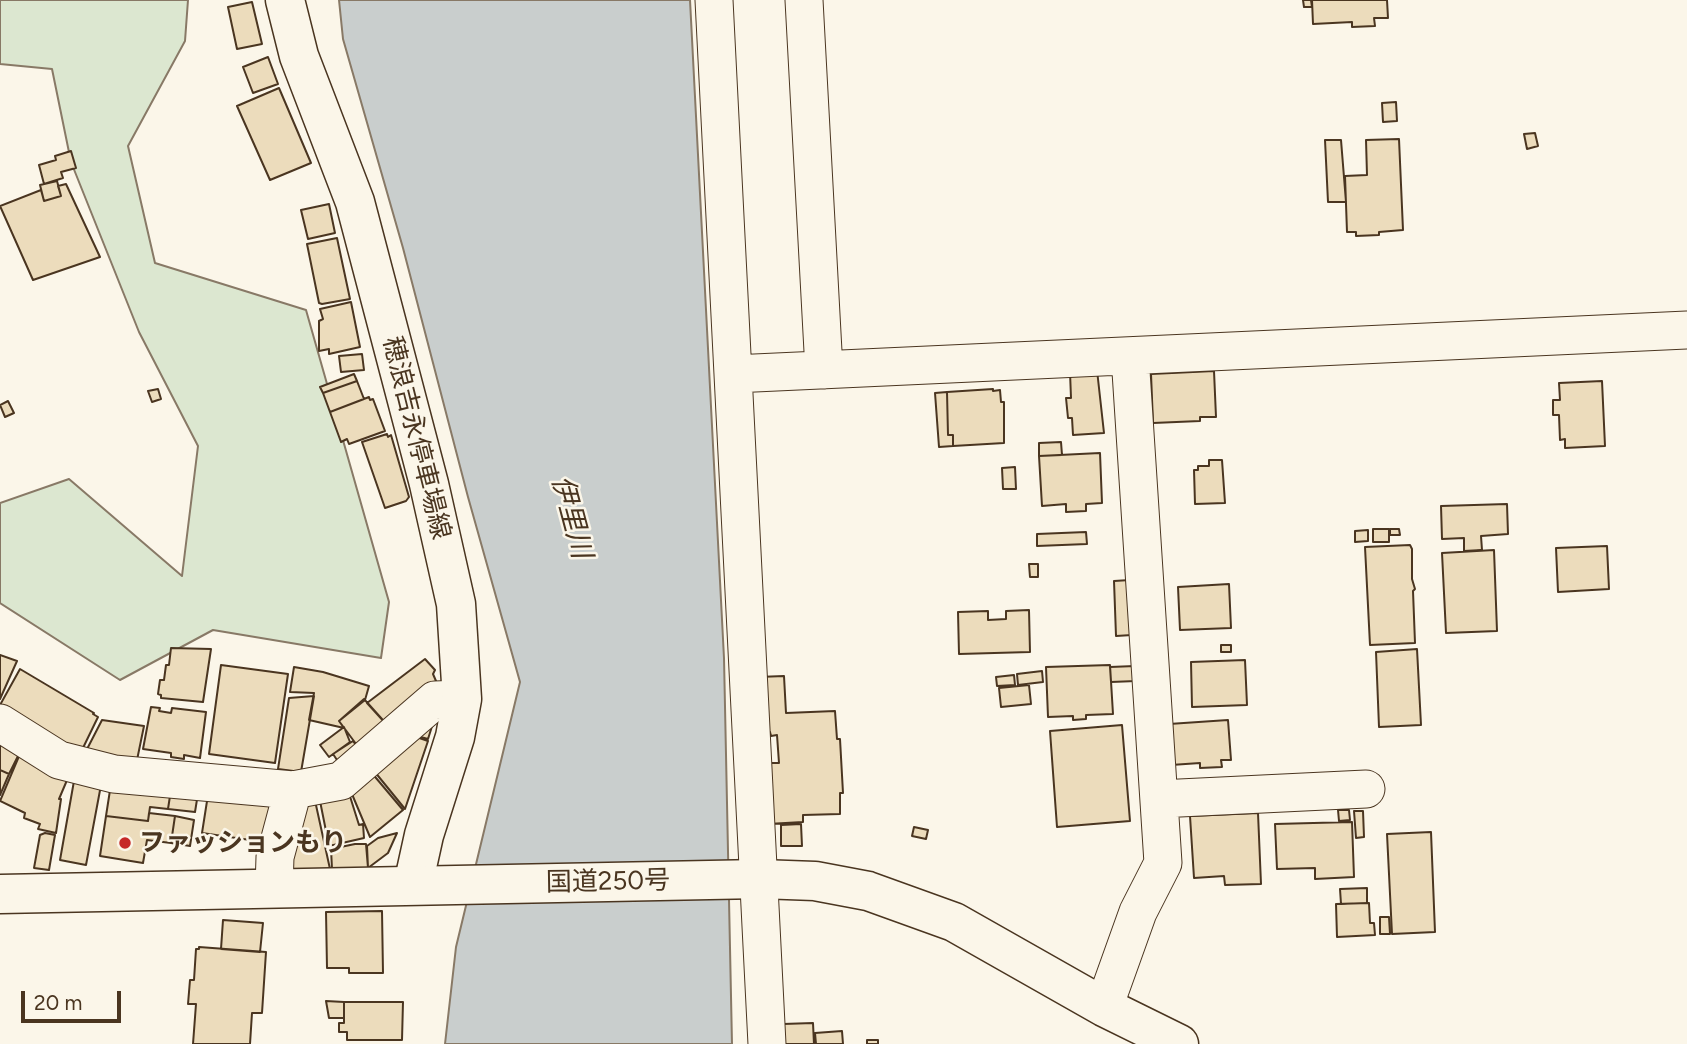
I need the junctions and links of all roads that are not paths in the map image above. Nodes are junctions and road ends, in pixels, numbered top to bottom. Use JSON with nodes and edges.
{"nodes":[{"id":1,"x":285,"y":0,"type":"edge"},
{"id":2,"x":714,"y":0,"type":"edge"},
{"id":3,"x":804,"y":0,"type":"edge"},
{"id":4,"x":1687,"y":330,"type":"edge"},
{"id":5,"x":1130,"y":356,"type":"junction"},
{"id":6,"x":824,"y":370,"type":"junction"},
{"id":7,"x":733,"y":374,"type":"junction"},
{"id":8,"x":461,"y":699,"type":"junction"},
{"id":9,"x":0,"y":723,"type":"edge"},
{"id":10,"x":1366,"y":789,"type":"dead end"},
{"id":11,"x":293,"y":790,"type":"junction"},
{"id":12,"x":1159,"y":799,"type":"junction"},
{"id":13,"x":745,"y":879,"type":"junction"},
{"id":14,"x":428,"y":885,"type":"junction"},
{"id":15,"x":274,"y":888,"type":"junction"},
{"id":16,"x":0,"y":894,"type":"edge"},
{"id":17,"x":1104,"y":1007,"type":"junction"},
{"id":18,"x":768,"y":1044,"type":"edge"},
{"id":19,"x":1179,"y":1044,"type":"edge"}],
"edges":[{"from":1,"to":8,"type":"main road","name":"穂浪吉永停車場線"},
{"from":2,"to":7,"type":"street"},
{"from":3,"to":6,"type":"street"},
{"from":4,"to":5,"type":"street"},
{"from":5,"to":6,"type":"street"},
{"from":5,"to":12,"type":"street"},
{"from":6,"to":7,"type":"street"},
{"from":7,"to":13,"type":"street"},
{"from":8,"to":11,"type":"street"},
{"from":8,"to":14,"type":"main road","name":"穂浪吉永停車場線"},
{"from":9,"to":11,"type":"street"},
{"from":10,"to":12,"type":"street"},
{"from":11,"to":15,"type":"street"},
{"from":12,"to":17,"type":"street"},
{"from":13,"to":14,"type":"main road","name":"国道250号"},
{"from":13,"to":17,"type":"main road","name":"国道250号"},
{"from":13,"to":18,"type":"street"},
{"from":14,"to":15,"type":"main road","name":"国道250号"},
{"from":15,"to":16,"type":"main road","name":"国道250号"},
{"from":17,"to":19,"type":"main road","name":"国道250号"}]}
